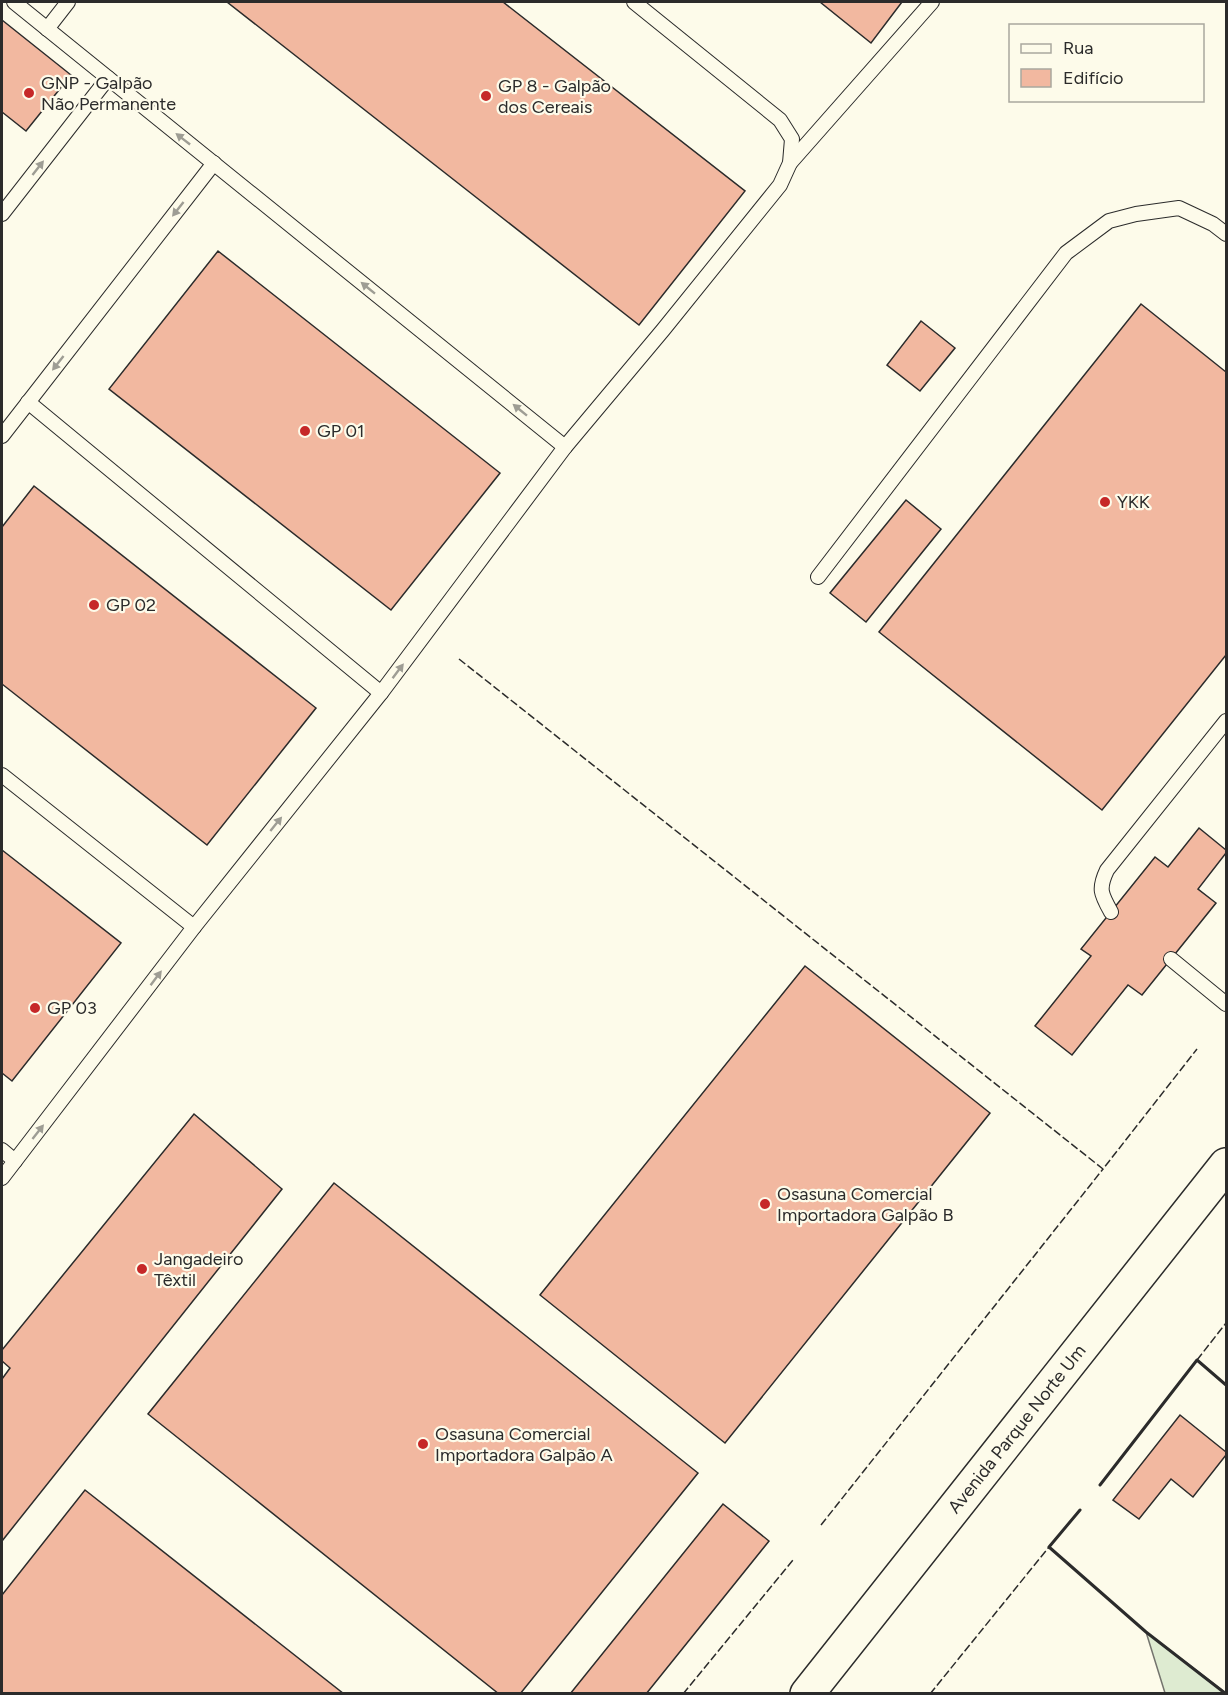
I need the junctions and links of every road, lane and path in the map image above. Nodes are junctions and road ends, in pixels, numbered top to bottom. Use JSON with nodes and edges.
{"nodes":[{"id":1,"x":14,"y":2,"type":"edge"},
{"id":2,"x":68,"y":2,"type":"edge"},
{"id":3,"x":634,"y":2,"type":"edge"},
{"id":4,"x":932,"y":2,"type":"edge"},
{"id":5,"x":46,"y":29,"type":"junction"},
{"id":6,"x":108,"y":78,"type":"junction"},
{"id":7,"x":214,"y":163,"type":"junction"},
{"id":8,"x":790,"y":163,"type":"junction"},
{"id":9,"x":2,"y":214,"type":"edge"},
{"id":10,"x":1227,"y":234,"type":"edge"},
{"id":11,"x":28,"y":402,"type":"junction"},
{"id":12,"x":2,"y":436,"type":"edge"},
{"id":13,"x":565,"y":447,"type":"junction"},
{"id":14,"x":818,"y":577,"type":"dead end"},
{"id":15,"x":381,"y":693,"type":"junction"},
{"id":16,"x":1227,"y":721,"type":"edge"},
{"id":17,"x":2,"y":775,"type":"edge"},
{"id":18,"x":1111,"y":912,"type":"dead end"},
{"id":19,"x":194,"y":927,"type":"junction"},
{"id":20,"x":1171,"y":959,"type":"dead end"},
{"id":21,"x":1227,"y":1004,"type":"edge"},
{"id":22,"x":2,"y":1150,"type":"edge"},
{"id":23,"x":15,"y":1161,"type":"junction"},
{"id":24,"x":1227,"y":1165,"type":"edge"},
{"id":25,"x":2,"y":1178,"type":"edge"},
{"id":26,"x":807,"y":1694,"type":"edge"}],
"edges":[{"from":1,"to":5,"type":"lane"},
{"from":2,"to":5,"type":"lane"},
{"from":3,"to":8,"type":"lane"},
{"from":4,"to":8,"type":"lane"},
{"from":5,"to":6,"type":"lane"},
{"from":7,"to":6,"type":"lane","one_way":true},
{"from":9,"to":6,"type":"lane","one_way":true},
{"from":7,"to":11,"type":"lane","one_way":true},
{"from":13,"to":7,"type":"lane","one_way":true},
{"from":8,"to":13,"type":"lane"},
{"from":10,"to":14,"type":"lane"},
{"from":11,"to":12,"type":"lane"},
{"from":11,"to":15,"type":"lane"},
{"from":15,"to":13,"type":"lane","one_way":true},
{"from":19,"to":15,"type":"lane","one_way":true},
{"from":16,"to":18,"type":"lane"},
{"from":17,"to":19,"type":"lane"},
{"from":23,"to":19,"type":"lane","one_way":true},
{"from":20,"to":21,"type":"lane"},
{"from":22,"to":23,"type":"lane"},
{"from":23,"to":25,"type":"lane"},
{"from":24,"to":26,"type":"street","name":"Avenida Parque Norte Um"}]}
